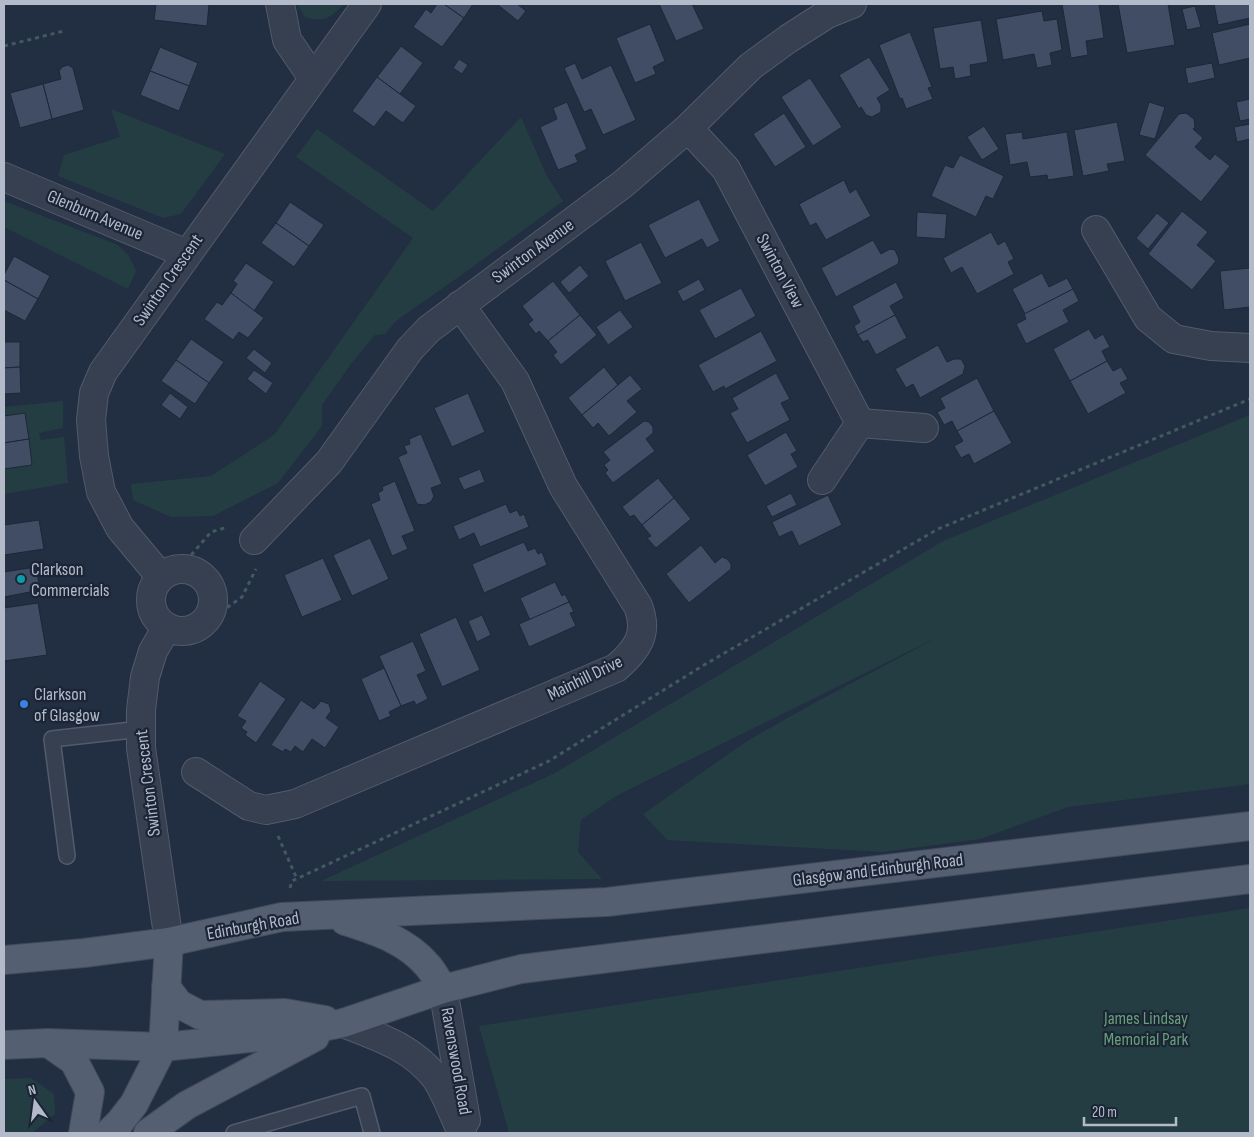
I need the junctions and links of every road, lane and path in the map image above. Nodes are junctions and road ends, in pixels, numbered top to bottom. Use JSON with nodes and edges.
{"nodes":[{"id":1,"x":280,"y":4,"type":"edge"},
{"id":2,"x":367,"y":4,"type":"edge"},
{"id":3,"x":852,"y":4,"type":"edge"},
{"id":4,"x":64,"y":32,"type":"dead end"},
{"id":5,"x":4,"y":46,"type":"edge"},
{"id":6,"x":313,"y":78,"type":"junction"},
{"id":7,"x":688,"y":128,"type":"junction"},
{"id":8,"x":4,"y":177,"type":"edge"},
{"id":9,"x":1096,"y":230,"type":"dead end"},
{"id":10,"x":187,"y":254,"type":"junction"},
{"id":11,"x":460,"y":305,"type":"junction"},
{"id":12,"x":1250,"y":348,"type":"edge"},
{"id":13,"x":1250,"y":399,"type":"edge"},
{"id":14,"x":860,"y":423,"type":"junction"},
{"id":15,"x":924,"y":428,"type":"dead end"},
{"id":16,"x":822,"y":480,"type":"dead end"},
{"id":17,"x":254,"y":540,"type":"junction"},
{"id":18,"x":170,"y":573,"type":"junction"},
{"id":19,"x":200,"y":626,"type":"junction"},
{"id":20,"x":167,"y":627,"type":"junction"},
{"id":21,"x":141,"y":729,"type":"junction"},
{"id":22,"x":196,"y":772,"type":"dead end"},
{"id":23,"x":266,"y":810,"type":"junction"},
{"id":24,"x":1250,"y":826,"type":"edge"},
{"id":25,"x":67,"y":856,"type":"dead end"},
{"id":26,"x":297,"y":879,"type":"junction"},
{"id":27,"x":1250,"y":879,"type":"edge"},
{"id":28,"x":504,"y":908,"type":"joint"},
{"id":29,"x":326,"y":914,"type":"junction"},
{"id":30,"x":282,"y":917,"type":"junction"},
{"id":31,"x":169,"y":942,"type":"junction"},
{"id":32,"x":4,"y":960,"type":"edge"},
{"id":33,"x":166,"y":986,"type":"junction"},
{"id":34,"x":443,"y":989,"type":"junction"},
{"id":35,"x":343,"y":1023,"type":"junction"},
{"id":36,"x":48,"y":1043,"type":"junction"},
{"id":37,"x":4,"y":1045,"type":"edge"},
{"id":38,"x":163,"y":1047,"type":"junction"},
{"id":39,"x":83,"y":1133,"type":"edge"},
{"id":40,"x":109,"y":1133,"type":"edge"},
{"id":41,"x":148,"y":1133,"type":"edge"},
{"id":42,"x":234,"y":1133,"type":"edge"},
{"id":43,"x":372,"y":1133,"type":"edge"},
{"id":44,"x":462,"y":1133,"type":"edge"},
{"id":45,"x":469,"y":1133,"type":"edge"}],
"edges":[{"from":1,"to":6,"type":"street"},
{"from":2,"to":6,"type":"street","name":"Swinton Crescent"},
{"from":3,"to":7,"type":"street","name":"Swinton Avenue"},
{"from":4,"to":5,"type":"path"},
{"from":6,"to":10,"type":"street","name":"Swinton Crescent"},
{"from":7,"to":11,"type":"street","name":"Swinton Avenue"},
{"from":7,"to":14,"type":"street","name":"Swinton View"},
{"from":8,"to":10,"type":"street","name":"Glenburn Avenue"},
{"from":9,"to":12,"type":"street"},
{"from":10,"to":18,"type":"street","name":"Swinton Crescent"},
{"from":11,"to":17,"type":"street","name":"Swinton Avenue"},
{"from":11,"to":23,"type":"street","name":"Mainhill Drive"},
{"from":13,"to":26,"type":"path"},
{"from":14,"to":15,"type":"street"},
{"from":14,"to":16,"type":"street"},
{"from":17,"to":18,"type":"path"},
{"from":17,"to":19,"type":"path"},
{"from":18,"to":19,"type":"street"},
{"from":18,"to":20,"type":"street"},
{"from":19,"to":20,"type":"street"},
{"from":20,"to":21,"type":"street","name":"Swinton Crescent"},
{"from":21,"to":25,"type":"lane"},
{"from":21,"to":31,"type":"street","name":"Swinton Crescent"},
{"from":22,"to":23,"type":"street"},
{"from":23,"to":26,"type":"path"},
{"from":24,"to":28,"type":"main road","name":"Glasgow and Edinburgh Road"},
{"from":26,"to":30,"type":"path"},
{"from":27,"to":34,"type":"main road"},
{"from":28,"to":29,"type":"main road","name":"Edinburgh Road"},
{"from":29,"to":30,"type":"main road","name":"Edinburgh Road"},
{"from":29,"to":34,"type":"main road"},
{"from":30,"to":31,"type":"main road","name":"Edinburgh Road"},
{"from":31,"to":32,"type":"main road","name":"Edinburgh Road"},
{"from":31,"to":33,"type":"main road"},
{"from":33,"to":35,"type":"main road"},
{"from":33,"to":38,"type":"main road"},
{"from":34,"to":35,"type":"main road"},
{"from":34,"to":45,"type":"street","name":"Ravenswood Road"},
{"from":35,"to":38,"type":"main road"},
{"from":35,"to":41,"type":"main road"},
{"from":35,"to":44,"type":"street","name":"Ravenswood Road"},
{"from":36,"to":37,"type":"main road"},
{"from":36,"to":38,"type":"main road"},
{"from":36,"to":39,"type":"main road"},
{"from":38,"to":40,"type":"main road"},
{"from":42,"to":43,"type":"lane"}]}
